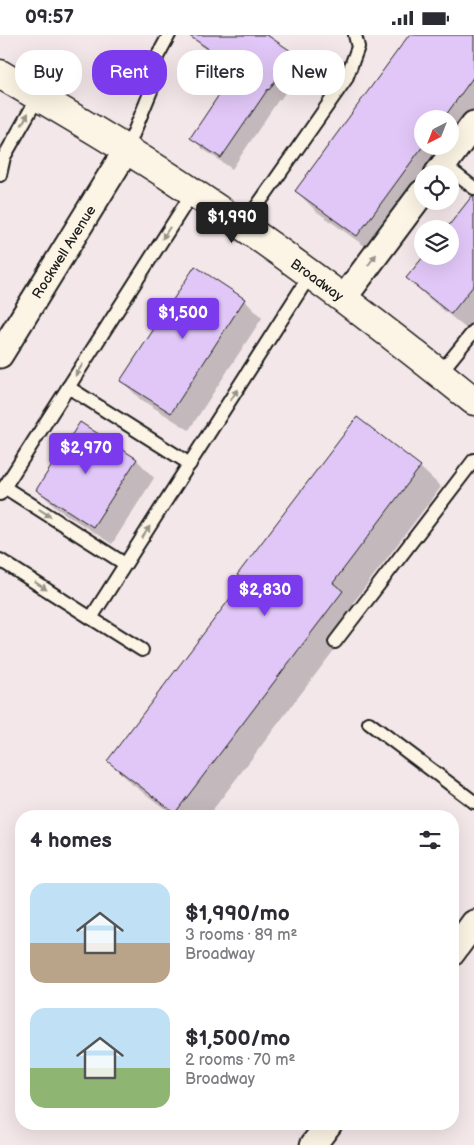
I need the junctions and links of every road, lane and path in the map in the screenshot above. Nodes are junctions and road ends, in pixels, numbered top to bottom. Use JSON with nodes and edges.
{"nodes":[{"id":1,"x":170,"y":35,"type":"edge"},
{"id":2,"x":355,"y":35,"type":"edge"},
{"id":3,"x":0,"y":74,"type":"edge"},
{"id":4,"x":38,"y":97,"type":"junction"},
{"id":5,"x":474,"y":124,"type":"edge"},
{"id":6,"x":127,"y":149,"type":"junction"},
{"id":7,"x":443,"y":165,"type":"edge"},
{"id":8,"x":0,"y":175,"type":"edge"},
{"id":9,"x":459,"y":180,"type":"edge"},
{"id":10,"x":474,"y":188,"type":"edge"},
{"id":11,"x":193,"y":192,"type":"junction"},
{"id":12,"x":414,"y":204,"type":"edge"},
{"id":13,"x":243,"y":226,"type":"junction"},
{"id":14,"x":310,"y":275,"type":"junction"},
{"id":15,"x":343,"y":299,"type":"junction"},
{"id":16,"x":474,"y":331,"type":"edge"},
{"id":17,"x":0,"y":355,"type":"edge"},
{"id":18,"x":440,"y":373,"type":"junction"},
{"id":19,"x":68,"y":387,"type":"junction"},
{"id":20,"x":474,"y":401,"type":"edge"},
{"id":21,"x":474,"y":460,"type":"edge"},
{"id":22,"x":190,"y":464,"type":"junction"},
{"id":23,"x":2,"y":490,"type":"edge"},
{"id":24,"x":0,"y":560,"type":"edge"},
{"id":25,"x":125,"y":565,"type":"junction"},
{"id":26,"x":91,"y":618,"type":"junction"},
{"id":27,"x":335,"y":642,"type":"dead end"},
{"id":28,"x":142,"y":650,"type":"dead end"},
{"id":29,"x":369,"y":723,"type":"dead end"},
{"id":30,"x":474,"y":802,"type":"edge"},
{"id":31,"x":474,"y":923,"type":"edge"},
{"id":32,"x":459,"y":943,"type":"edge"},
{"id":33,"x":324,"y":1130,"type":"edge"},
{"id":34,"x":313,"y":1145,"type":"edge"}],
"edges":[{"from":1,"to":6,"type":"lane"},
{"from":2,"to":13,"type":"lane"},
{"from":3,"to":4,"type":"street","name":"Broadway"},
{"from":4,"to":6,"type":"street","name":"Broadway"},
{"from":8,"to":4,"type":"lane","one_way":true},
{"from":5,"to":7,"type":"street"},
{"from":6,"to":11,"type":"street","name":"Broadway"},
{"from":6,"to":17,"type":"street","name":"Rockwell Avenue"},
{"from":9,"to":10,"type":"lane"},
{"from":11,"to":13,"type":"street","name":"Broadway"},
{"from":11,"to":19,"type":"lane","one_way":true},
{"from":15,"to":12,"type":"street","one_way":true},
{"from":13,"to":14,"type":"street","name":"Broadway"},
{"from":14,"to":15,"type":"street","name":"Broadway"},
{"from":22,"to":14,"type":"lane","one_way":true},
{"from":15,"to":18,"type":"street","name":"Broadway"},
{"from":16,"to":18,"type":"lane"},
{"from":18,"to":20,"type":"street","name":"Broadway"},
{"from":19,"to":22,"type":"lane"},
{"from":19,"to":23,"type":"lane"},
{"from":21,"to":27,"type":"lane"},
{"from":25,"to":22,"type":"lane","one_way":true},
{"from":23,"to":25,"type":"lane","one_way":true},
{"from":24,"to":26,"type":"lane","one_way":true},
{"from":25,"to":26,"type":"lane"},
{"from":26,"to":28,"type":"lane"},
{"from":29,"to":30,"type":"lane"},
{"from":31,"to":32,"type":"street"},
{"from":33,"to":34,"type":"street"}]}
